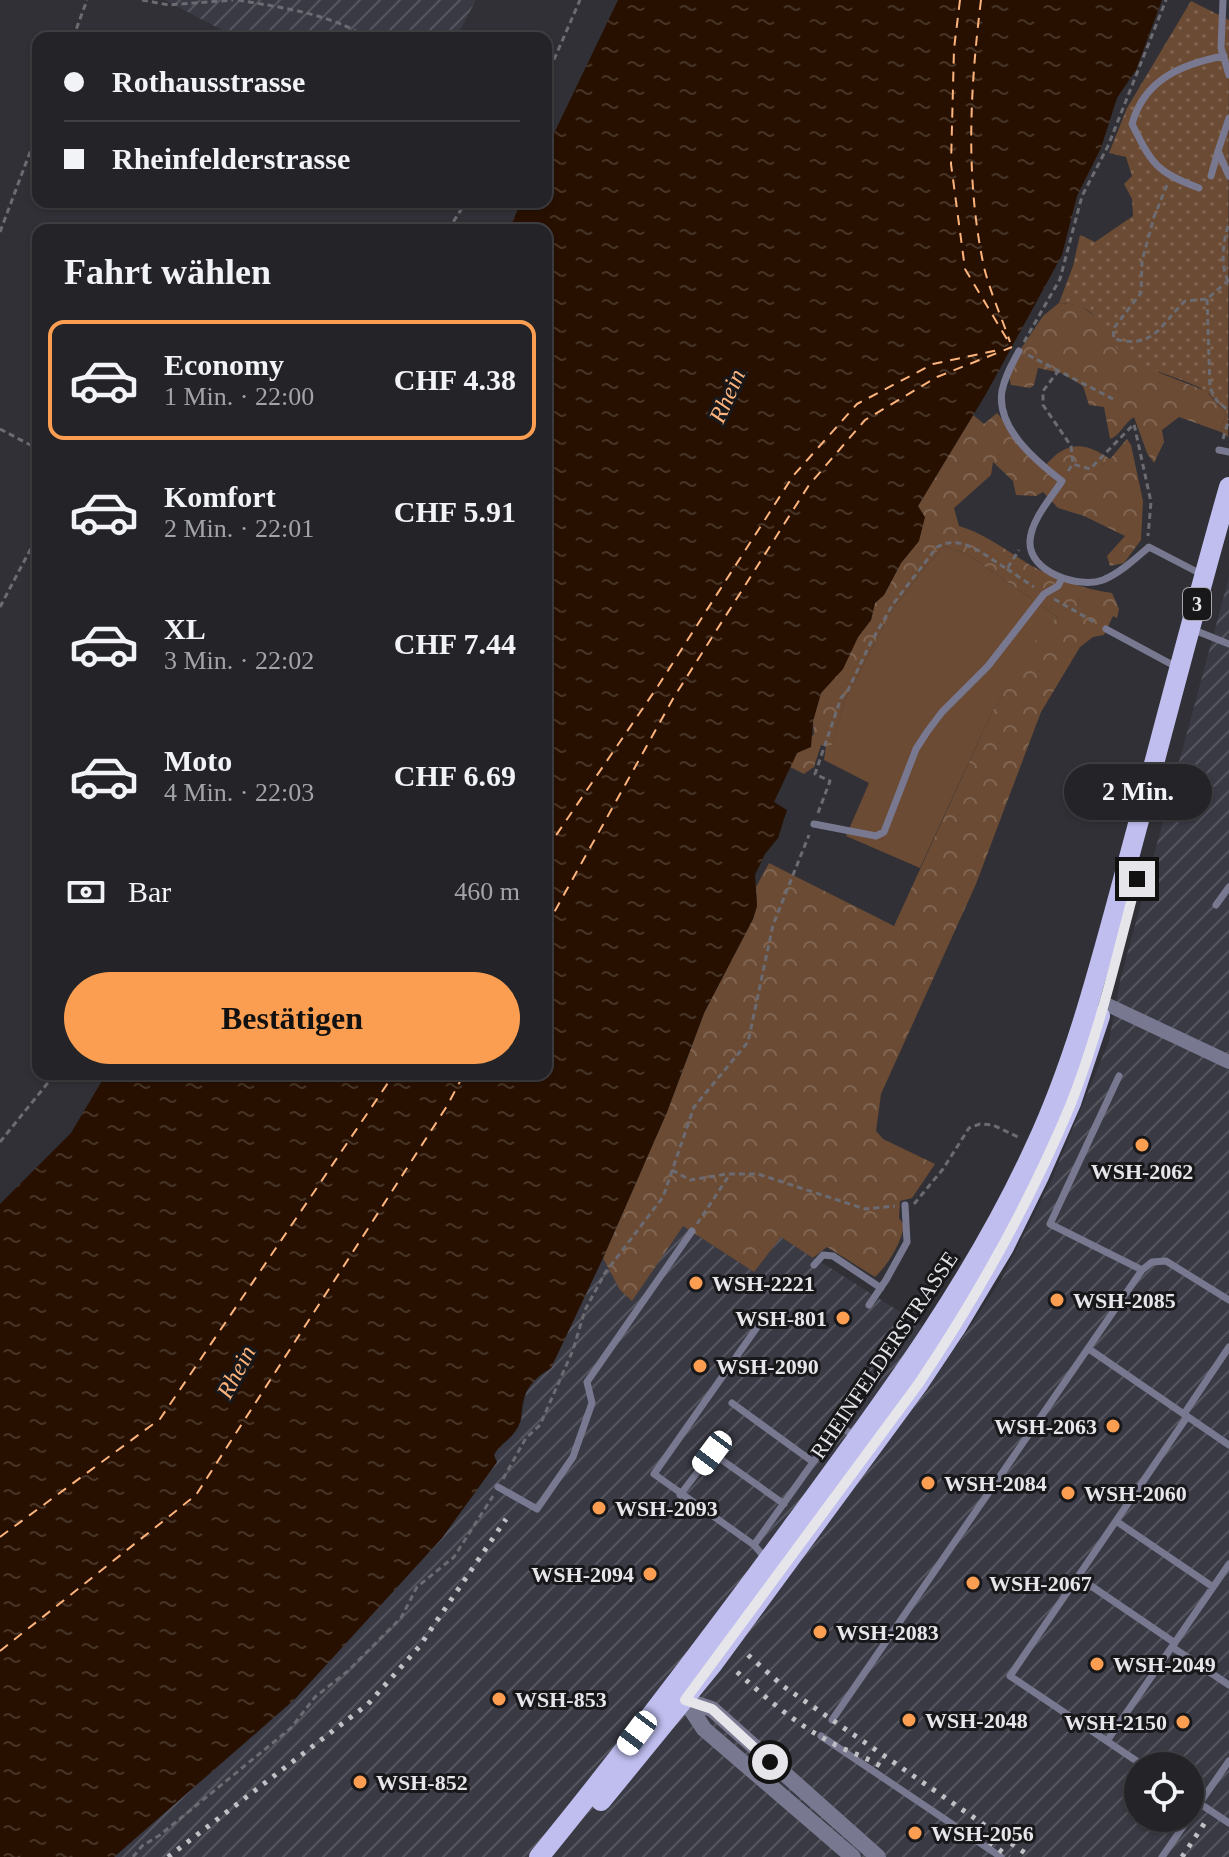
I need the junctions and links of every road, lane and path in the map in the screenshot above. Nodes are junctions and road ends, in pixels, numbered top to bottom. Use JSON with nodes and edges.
{"nodes":[{"id":1,"x":87,"y":0,"type":"edge"},
{"id":2,"x":142,"y":0,"type":"edge"},
{"id":3,"x":235,"y":0,"type":"edge"},
{"id":4,"x":580,"y":0,"type":"edge"},
{"id":5,"x":1166,"y":0,"type":"edge"},
{"id":6,"x":1223,"y":0,"type":"edge"},
{"id":7,"x":75,"y":32,"type":"edge"},
{"id":8,"x":358,"y":32,"type":"edge"},
{"id":9,"x":1224,"y":56,"type":"junction"},
{"id":10,"x":552,"y":64,"type":"edge"},
{"id":11,"x":1229,"y":75,"type":"edge"},
{"id":12,"x":1229,"y":118,"type":"edge"},
{"id":13,"x":32,"y":147,"type":"edge"},
{"id":14,"x":1218,"y":151,"type":"junction"},
{"id":15,"x":1211,"y":176,"type":"dead end"},
{"id":16,"x":1229,"y":176,"type":"edge"},
{"id":17,"x":1170,"y":178,"type":"junction"},
{"id":18,"x":1199,"y":188,"type":"dead end"},
{"id":19,"x":1229,"y":223,"type":"edge"},
{"id":20,"x":0,"y":232,"type":"edge"},
{"id":21,"x":1228,"y":281,"type":"edge"},
{"id":22,"x":1207,"y":299,"type":"junction"},
{"id":23,"x":1019,"y":351,"type":"junction"},
{"id":24,"x":1059,"y":370,"type":"junction"},
{"id":25,"x":1113,"y":399,"type":"dead end"},
{"id":26,"x":1229,"y":411,"type":"edge"},
{"id":27,"x":1229,"y":419,"type":"edge"},
{"id":28,"x":0,"y":429,"type":"edge"},
{"id":29,"x":32,"y":446,"type":"edge"},
{"id":30,"x":1219,"y":450,"type":"joint"},
{"id":31,"x":1229,"y":452,"type":"edge"},
{"id":32,"x":1073,"y":464,"type":"junction"},
{"id":33,"x":1062,"y":481,"type":"junction"},
{"id":34,"x":1229,"y":487,"type":"edge"},
{"id":35,"x":1032,"y":530,"type":"junction"},
{"id":36,"x":1229,"y":539,"type":"edge"},
{"id":37,"x":32,"y":546,"type":"edge"},
{"id":38,"x":1149,"y":547,"type":"junction"},
{"id":39,"x":1007,"y":569,"type":"junction"},
{"id":40,"x":1205,"y":576,"type":"junction"},
{"id":41,"x":1062,"y":578,"type":"junction"},
{"id":42,"x":1044,"y":594,"type":"junction"},
{"id":43,"x":0,"y":607,"type":"edge"},
{"id":44,"x":1106,"y":629,"type":"joint"},
{"id":45,"x":1197,"y":630,"type":"junction"},
{"id":46,"x":1229,"y":644,"type":"edge"},
{"id":47,"x":1181,"y":666,"type":"junction"},
{"id":48,"x":814,"y":824,"type":"junction"},
{"id":49,"x":1229,"y":887,"type":"edge"},
{"id":50,"x":1216,"y":905,"type":"dead end"},
{"id":51,"x":1098,"y":1000,"type":"junction"},
{"id":52,"x":1229,"y":1062,"type":"edge"},
{"id":53,"x":1119,"y":1076,"type":"dead end"},
{"id":54,"x":50,"y":1080,"type":"edge"},
{"id":55,"x":0,"y":1142,"type":"edge"},
{"id":56,"x":1036,"y":1145,"type":"junction"},
{"id":57,"x":672,"y":1170,"type":"junction"},
{"id":58,"x":730,"y":1174,"type":"junction"},
{"id":59,"x":905,"y":1205,"type":"junction"},
{"id":60,"x":692,"y":1231,"type":"joint"},
{"id":61,"x":814,"y":1265,"type":"dead end"},
{"id":62,"x":1142,"y":1270,"type":"junction"},
{"id":63,"x":881,"y":1288,"type":"junction"},
{"id":64,"x":1229,"y":1300,"type":"edge"},
{"id":65,"x":869,"y":1305,"type":"dead end"},
{"id":66,"x":760,"y":1323,"type":"dead end"},
{"id":67,"x":1229,"y":1347,"type":"edge"},
{"id":68,"x":1089,"y":1349,"type":"junction"},
{"id":69,"x":732,"y":1403,"type":"dead end"},
{"id":70,"x":1186,"y":1415,"type":"junction"},
{"id":71,"x":865,"y":1442,"type":"junction"},
{"id":72,"x":1229,"y":1445,"type":"edge"},
{"id":73,"x":813,"y":1462,"type":"junction"},
{"id":74,"x":498,"y":1487,"type":"junction"},
{"id":75,"x":680,"y":1495,"type":"junction"},
{"id":76,"x":784,"y":1504,"type":"junction"},
{"id":77,"x":1116,"y":1521,"type":"junction"},
{"id":78,"x":761,"y":1553,"type":"junction"},
{"id":79,"x":1229,"y":1564,"type":"edge"},
{"id":80,"x":1078,"y":1577,"type":"junction"},
{"id":81,"x":1213,"y":1587,"type":"junction"},
{"id":82,"x":1173,"y":1645,"type":"junction"},
{"id":83,"x":1229,"y":1685,"type":"edge"},
{"id":84,"x":678,"y":1694,"type":"junction"},
{"id":85,"x":832,"y":1720,"type":"dead end"},
{"id":86,"x":821,"y":1736,"type":"dead end"},
{"id":87,"x":1107,"y":1741,"type":"junction"},
{"id":88,"x":1124,"y":1752,"type":"edge"},
{"id":89,"x":1229,"y":1761,"type":"edge"},
{"id":90,"x":1204,"y":1796,"type":"edge"},
{"id":91,"x":1204,"y":1806,"type":"edge"},
{"id":92,"x":1229,"y":1823,"type":"edge"},
{"id":93,"x":1180,"y":1832,"type":"edge"},
{"id":94,"x":850,"y":1852,"type":"edge"},
{"id":95,"x":133,"y":1857,"type":"edge"},
{"id":96,"x":539,"y":1857,"type":"edge"},
{"id":97,"x":556,"y":1857,"type":"edge"},
{"id":98,"x":878,"y":1857,"type":"edge"},
{"id":99,"x":1001,"y":1857,"type":"edge"},
{"id":100,"x":1162,"y":1857,"type":"edge"}],
"edges":[{"from":1,"to":7,"type":"path"},
{"from":2,"to":3,"type":"path"},
{"from":3,"to":8,"type":"path"},
{"from":4,"to":10,"type":"path"},
{"from":5,"to":23,"type":"path"},
{"from":6,"to":9,"type":"lane"},
{"from":9,"to":11,"type":"lane"},
{"from":9,"to":17,"type":"lane"},
{"from":12,"to":14,"type":"lane"},
{"from":13,"to":20,"type":"path"},
{"from":14,"to":15,"type":"lane"},
{"from":14,"to":16,"type":"lane"},
{"from":17,"to":18,"type":"lane"},
{"from":17,"to":22,"type":"path"},
{"from":19,"to":21,"type":"path"},
{"from":21,"to":22,"type":"path"},
{"from":22,"to":26,"type":"path"},
{"from":23,"to":24,"type":"path"},
{"from":23,"to":33,"type":"lane"},
{"from":24,"to":25,"type":"path"},
{"from":24,"to":32,"type":"path"},
{"from":27,"to":30,"type":"path"},
{"from":28,"to":29,"type":"path"},
{"from":30,"to":31,"type":"lane"},
{"from":32,"to":33,"type":"path"},
{"from":32,"to":38,"type":"path"},
{"from":33,"to":35,"type":"lane"},
{"from":34,"to":40,"type":"main road","name":"RHEINFELDERSTRASSE","number":"3"},
{"from":35,"to":39,"type":"path"},
{"from":35,"to":41,"type":"lane"},
{"from":36,"to":45,"type":"main road","name":"RHEINFELDERSTRASSE","number":"3"},
{"from":37,"to":43,"type":"path"},
{"from":38,"to":40,"type":"lane"},
{"from":38,"to":41,"type":"lane"},
{"from":39,"to":42,"type":"path"},
{"from":39,"to":48,"type":"path"},
{"from":40,"to":45,"type":"main road","name":"RHEINFELDERSTRASSE","number":"3"},
{"from":41,"to":42,"type":"lane"},
{"from":42,"to":44,"type":"path"},
{"from":42,"to":48,"type":"lane"},
{"from":44,"to":47,"type":"lane"},
{"from":45,"to":46,"type":"lane"},
{"from":45,"to":47,"type":"main road","name":"RHEINFELDERSTRASSE","number":"3"},
{"from":45,"to":51,"type":"main road","name":"RHEINFELDERSTRASSE","number":"3"},
{"from":47,"to":51,"type":"main road","name":"RHEINFELDERSTRASSE","number":"3"},
{"from":48,"to":57,"type":"path"},
{"from":49,"to":50,"type":"lane"},
{"from":51,"to":52,"type":"street"},
{"from":51,"to":56,"type":"main road","name":"RHEINFELDERSTRASSE","number":"3"},
{"from":51,"to":71,"type":"main road","name":"RHEINFELDERSTRASSE","number":"3"},
{"from":53,"to":62,"type":"lane"},
{"from":54,"to":55,"type":"path"},
{"from":56,"to":59,"type":"path"},
{"from":56,"to":71,"type":"main road","name":"RHEINFELDERSTRASSE","number":"3"},
{"from":57,"to":58,"type":"path"},
{"from":57,"to":74,"type":"path"},
{"from":58,"to":59,"type":"path"},
{"from":58,"to":60,"type":"path"},
{"from":59,"to":63,"type":"lane"},
{"from":60,"to":74,"type":"lane"},
{"from":61,"to":63,"type":"lane"},
{"from":62,"to":64,"type":"lane"},
{"from":62,"to":68,"type":"lane"},
{"from":63,"to":65,"type":"lane"},
{"from":66,"to":75,"type":"lane"},
{"from":67,"to":70,"type":"lane"},
{"from":68,"to":70,"type":"lane"},
{"from":68,"to":85,"type":"lane"},
{"from":69,"to":73,"type":"lane"},
{"from":70,"to":72,"type":"lane"},
{"from":70,"to":77,"type":"lane"},
{"from":71,"to":73,"type":"lane"},
{"from":71,"to":78,"type":"main road","name":"RHEINFELDERSTRASSE","number":"3"},
{"from":71,"to":84,"type":"main road","name":"RHEINFELDERSTRASSE","number":"3"},
{"from":73,"to":76,"type":"lane"},
{"from":74,"to":95,"type":"path"},
{"from":75,"to":76,"type":"lane"},
{"from":75,"to":78,"type":"lane"},
{"from":76,"to":78,"type":"lane"},
{"from":77,"to":80,"type":"lane"},
{"from":77,"to":81,"type":"lane"},
{"from":78,"to":84,"type":"main road","name":"RHEINFELDERSTRASSE","number":"3"},
{"from":79,"to":81,"type":"lane"},
{"from":80,"to":82,"type":"lane"},
{"from":80,"to":87,"type":"lane"},
{"from":81,"to":82,"type":"lane"},
{"from":82,"to":83,"type":"lane"},
{"from":82,"to":87,"type":"lane"},
{"from":84,"to":94,"type":"street"},
{"from":84,"to":96,"type":"main road","name":"RHEINFELDERSTRASSE","number":"3"},
{"from":84,"to":97,"type":"main road","name":"RHEINFELDERSTRASSE","number":"3"},
{"from":86,"to":99,"type":"lane"},
{"from":87,"to":88,"type":"lane"},
{"from":89,"to":90,"type":"lane"},
{"from":91,"to":92,"type":"lane"},
{"from":93,"to":100,"type":"lane"},
{"from":94,"to":98,"type":"street"}]}
